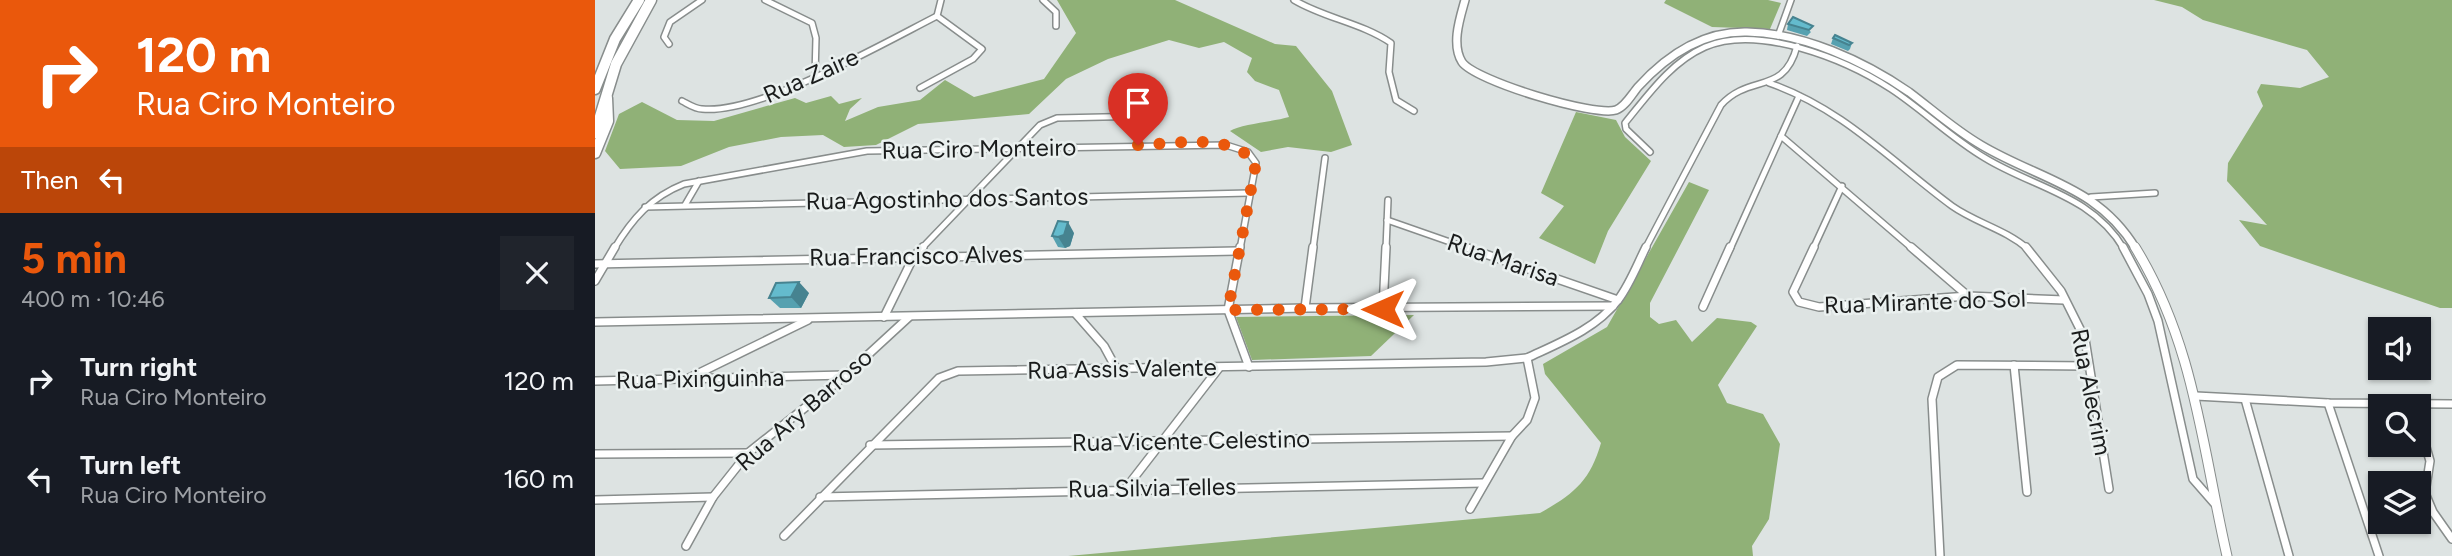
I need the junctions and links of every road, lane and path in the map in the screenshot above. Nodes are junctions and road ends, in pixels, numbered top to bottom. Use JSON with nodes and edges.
{"nodes":[{"id":1,"x":639,"y":0,"type":"edge"},
{"id":2,"x":650,"y":0,"type":"edge"},
{"id":3,"x":702,"y":0,"type":"edge"},
{"id":4,"x":765,"y":0,"type":"edge"},
{"id":5,"x":941,"y":0,"type":"edge"},
{"id":6,"x":1043,"y":0,"type":"edge"},
{"id":7,"x":1294,"y":0,"type":"edge"},
{"id":8,"x":1465,"y":0,"type":"edge"},
{"id":9,"x":1791,"y":0,"type":"edge"},
{"id":10,"x":937,"y":16,"type":"junction"},
{"id":11,"x":1056,"y":26,"type":"dead end"},
{"id":12,"x":1778,"y":36,"type":"junction"},
{"id":13,"x":669,"y":44,"type":"dead end"},
{"id":14,"x":1798,"y":44,"type":"junction"},
{"id":15,"x":1678,"y":51,"type":"junction"},
{"id":16,"x":1687,"y":57,"type":"junction"},
{"id":17,"x":815,"y":76,"type":"junction"},
{"id":18,"x":1769,"y":83,"type":"junction"},
{"id":19,"x":920,"y":88,"type":"dead end"},
{"id":20,"x":601,"y":92,"type":"edge"},
{"id":21,"x":1799,"y":96,"type":"junction"},
{"id":22,"x":682,"y":101,"type":"dead end"},
{"id":23,"x":1414,"y":111,"type":"dead end"},
{"id":24,"x":1149,"y":116,"type":"dead end"},
{"id":25,"x":595,"y":133,"type":"edge"},
{"id":26,"x":1781,"y":136,"type":"junction"},
{"id":27,"x":1017,"y":148,"type":"junction"},
{"id":28,"x":1650,"y":152,"type":"dead end"},
{"id":29,"x":595,"y":153,"type":"edge"},
{"id":30,"x":1325,"y":158,"type":"dead end"},
{"id":31,"x":699,"y":181,"type":"junction"},
{"id":32,"x":1842,"y":186,"type":"junction"},
{"id":33,"x":2155,"y":193,"type":"dead end"},
{"id":34,"x":1249,"y":194,"type":"junction"},
{"id":35,"x":2091,"y":197,"type":"junction"},
{"id":36,"x":968,"y":199,"type":"junction"},
{"id":37,"x":1388,"y":200,"type":"dead end"},
{"id":38,"x":685,"y":205,"type":"junction"},
{"id":39,"x":645,"y":207,"type":"junction"},
{"id":40,"x":1387,"y":220,"type":"junction"},
{"id":41,"x":1237,"y":251,"type":"junction"},
{"id":42,"x":914,"y":256,"type":"junction"},
{"id":43,"x":606,"y":263,"type":"junction"},
{"id":44,"x":595,"y":264,"type":"edge"},
{"id":45,"x":595,"y":281,"type":"edge"},
{"id":46,"x":1968,"y":296,"type":"junction"},
{"id":47,"x":1619,"y":300,"type":"junction"},
{"id":48,"x":2064,"y":300,"type":"junction"},
{"id":49,"x":1613,"y":306,"type":"junction"},
{"id":50,"x":1703,"y":307,"type":"dead end"},
{"id":51,"x":1305,"y":308,"type":"junction"},
{"id":52,"x":1383,"y":309,"type":"junction"},
{"id":53,"x":1228,"y":310,"type":"junction"},
{"id":54,"x":1075,"y":313,"type":"junction"},
{"id":55,"x":884,"y":317,"type":"junction"},
{"id":56,"x":909,"y":317,"type":"junction"},
{"id":57,"x":812,"y":318,"type":"junction"},
{"id":58,"x":595,"y":323,"type":"edge"},
{"id":59,"x":1527,"y":358,"type":"junction"},
{"id":60,"x":2014,"y":365,"type":"junction"},
{"id":61,"x":2089,"y":366,"type":"junction"},
{"id":62,"x":1249,"y":367,"type":"junction"},
{"id":63,"x":1220,"y":368,"type":"junction"},
{"id":64,"x":1117,"y":370,"type":"junction"},
{"id":65,"x":846,"y":375,"type":"junction"},
{"id":66,"x":687,"y":379,"type":"junction"},
{"id":67,"x":595,"y":381,"type":"edge"},
{"id":68,"x":2196,"y":396,"type":"junction"},
{"id":69,"x":2245,"y":399,"type":"junction"},
{"id":70,"x":2328,"y":403,"type":"junction"},
{"id":71,"x":2368,"y":403,"type":"edge"},
{"id":72,"x":2431,"y":404,"type":"edge"},
{"id":73,"x":2452,"y":404,"type":"edge"},
{"id":74,"x":1512,"y":436,"type":"junction"},
{"id":75,"x":1161,"y":443,"type":"junction"},
{"id":76,"x":870,"y":445,"type":"junction"},
{"id":77,"x":748,"y":453,"type":"junction"},
{"id":78,"x":595,"y":454,"type":"edge"},
{"id":79,"x":2429,"y":457,"type":"edge"},
{"id":80,"x":1483,"y":483,"type":"junction"},
{"id":81,"x":1126,"y":488,"type":"junction"},
{"id":82,"x":2109,"y":489,"type":"dead end"},
{"id":83,"x":2027,"y":492,"type":"dead end"},
{"id":84,"x":713,"y":497,"type":"junction"},
{"id":85,"x":820,"y":497,"type":"junction"},
{"id":86,"x":595,"y":500,"type":"edge"},
{"id":87,"x":2214,"y":503,"type":"junction"},
{"id":88,"x":1470,"y":509,"type":"dead end"},
{"id":89,"x":784,"y":536,"type":"dead end"},
{"id":90,"x":2452,"y":539,"type":"edge"},
{"id":91,"x":686,"y":545,"type":"dead end"},
{"id":92,"x":1940,"y":556,"type":"edge"},
{"id":93,"x":2227,"y":556,"type":"edge"},
{"id":94,"x":2289,"y":556,"type":"edge"},
{"id":95,"x":2379,"y":556,"type":"edge"}],
"edges":[{"from":1,"to":20,"type":"highway"},
{"from":2,"to":20,"type":"highway"},
{"from":3,"to":13,"type":"street"},
{"from":4,"to":17,"type":"street"},
{"from":5,"to":10,"type":"street"},
{"from":6,"to":11,"type":"street"},
{"from":7,"to":23,"type":"street"},
{"from":8,"to":15,"type":"street"},
{"from":9,"to":12,"type":"street"},
{"from":10,"to":17,"type":"street","name":"Rua Zaire"},
{"from":10,"to":19,"type":"street"},
{"from":12,"to":14,"type":"street"},
{"from":12,"to":15,"type":"street"},
{"from":14,"to":16,"type":"street"},
{"from":14,"to":18,"type":"street"},
{"from":14,"to":35,"type":"street"},
{"from":14,"to":87,"type":"street"},
{"from":15,"to":16,"type":"street"},
{"from":16,"to":28,"type":"street"},
{"from":17,"to":22,"type":"street","name":"Rua Zaire"},
{"from":18,"to":21,"type":"street","name":"Rua Alecrim"},
{"from":18,"to":47,"type":"street","name":"Rua Assis Valente"},
{"from":20,"to":25,"type":"highway"},
{"from":20,"to":29,"type":"highway"},
{"from":21,"to":26,"type":"street"},
{"from":21,"to":48,"type":"street","name":"Rua Alecrim"},
{"from":24,"to":27,"type":"street"},
{"from":26,"to":32,"type":"street"},
{"from":26,"to":50,"type":"street"},
{"from":27,"to":31,"type":"street","name":"Rua Ciro Monteiro"},
{"from":27,"to":34,"type":"street","name":"Rua Ciro Monteiro"},
{"from":27,"to":36,"type":"street"},
{"from":30,"to":51,"type":"street"},
{"from":31,"to":38,"type":"street"},
{"from":31,"to":39,"type":"street","name":"Rua Ciro Monteiro"},
{"from":32,"to":46,"type":"street"},
{"from":32,"to":46,"type":"street","name":"Rua Mirante do Sol"},
{"from":33,"to":35,"type":"street"},
{"from":34,"to":36,"type":"street","name":"Rua Agostinho dos Santos"},
{"from":34,"to":41,"type":"street","name":"Rua Ciro Monteiro"},
{"from":35,"to":68,"type":"street"},
{"from":36,"to":38,"type":"street","name":"Rua Agostinho dos Santos"},
{"from":36,"to":42,"type":"street"},
{"from":37,"to":40,"type":"street"},
{"from":38,"to":39,"type":"street","name":"Rua Agostinho dos Santos"},
{"from":39,"to":43,"type":"street","name":"Rua Ciro Monteiro"},
{"from":40,"to":47,"type":"street","name":"Rua Marisa"},
{"from":40,"to":52,"type":"street"},
{"from":41,"to":42,"type":"street","name":"Rua Francisco Alves"},
{"from":41,"to":53,"type":"street","name":"Rua Ciro Monteiro"},
{"from":42,"to":43,"type":"street","name":"Rua Francisco Alves"},
{"from":42,"to":55,"type":"street"},
{"from":43,"to":44,"type":"street","name":"Rua Francisco Alves"},
{"from":43,"to":45,"type":"street","name":"Rua Ciro Monteiro"},
{"from":46,"to":48,"type":"street","name":"Rua Mirante do Sol"},
{"from":47,"to":49,"type":"street","name":"Rua Assis Valente"},
{"from":48,"to":61,"type":"street","name":"Rua Alecrim"},
{"from":49,"to":52,"type":"street"},
{"from":49,"to":59,"type":"street","name":"Rua Assis Valente"},
{"from":51,"to":52,"type":"street"},
{"from":51,"to":53,"type":"street"},
{"from":53,"to":54,"type":"street"},
{"from":53,"to":62,"type":"street"},
{"from":54,"to":56,"type":"street"},
{"from":54,"to":64,"type":"street"},
{"from":55,"to":56,"type":"street"},
{"from":55,"to":57,"type":"street"},
{"from":56,"to":65,"type":"street","name":"Rua Ary Barroso"},
{"from":57,"to":58,"type":"street"},
{"from":57,"to":66,"type":"street"},
{"from":59,"to":62,"type":"street","name":"Rua Assis Valente"},
{"from":59,"to":74,"type":"street"},
{"from":60,"to":61,"type":"street"},
{"from":60,"to":83,"type":"street"},
{"from":60,"to":92,"type":"street"},
{"from":61,"to":82,"type":"street","name":"Rua Alecrim"},
{"from":62,"to":63,"type":"street","name":"Rua Assis Valente"},
{"from":63,"to":64,"type":"street","name":"Rua Assis Valente"},
{"from":63,"to":75,"type":"street"},
{"from":64,"to":76,"type":"street","name":"Rua Assis Valente"},
{"from":65,"to":66,"type":"street","name":"Rua Pixinguinha"},
{"from":65,"to":77,"type":"street","name":"Rua Ary Barroso"},
{"from":66,"to":67,"type":"street","name":"Rua Pixinguinha"},
{"from":68,"to":69,"type":"street"},
{"from":68,"to":87,"type":"street"},
{"from":69,"to":70,"type":"street"},
{"from":69,"to":94,"type":"street"},
{"from":70,"to":71,"type":"street"},
{"from":70,"to":95,"type":"street"},
{"from":72,"to":73,"type":"street"},
{"from":74,"to":75,"type":"street","name":"Rua Vicente Celestino"},
{"from":74,"to":80,"type":"street"},
{"from":75,"to":76,"type":"street","name":"Rua Vicente Celestino"},
{"from":75,"to":81,"type":"street"},
{"from":76,"to":85,"type":"street","name":"Rua Assis Valente"},
{"from":77,"to":78,"type":"street"},
{"from":77,"to":84,"type":"street","name":"Rua Ary Barroso"},
{"from":79,"to":90,"type":"street"},
{"from":80,"to":81,"type":"street","name":"Rua Silvia Telles"},
{"from":80,"to":88,"type":"street"},
{"from":81,"to":85,"type":"street","name":"Rua Silvia Telles"},
{"from":84,"to":86,"type":"street"},
{"from":84,"to":91,"type":"street","name":"Rua Ary Barroso"},
{"from":85,"to":89,"type":"street","name":"Rua Assis Valente"},
{"from":87,"to":93,"type":"street"}]}
